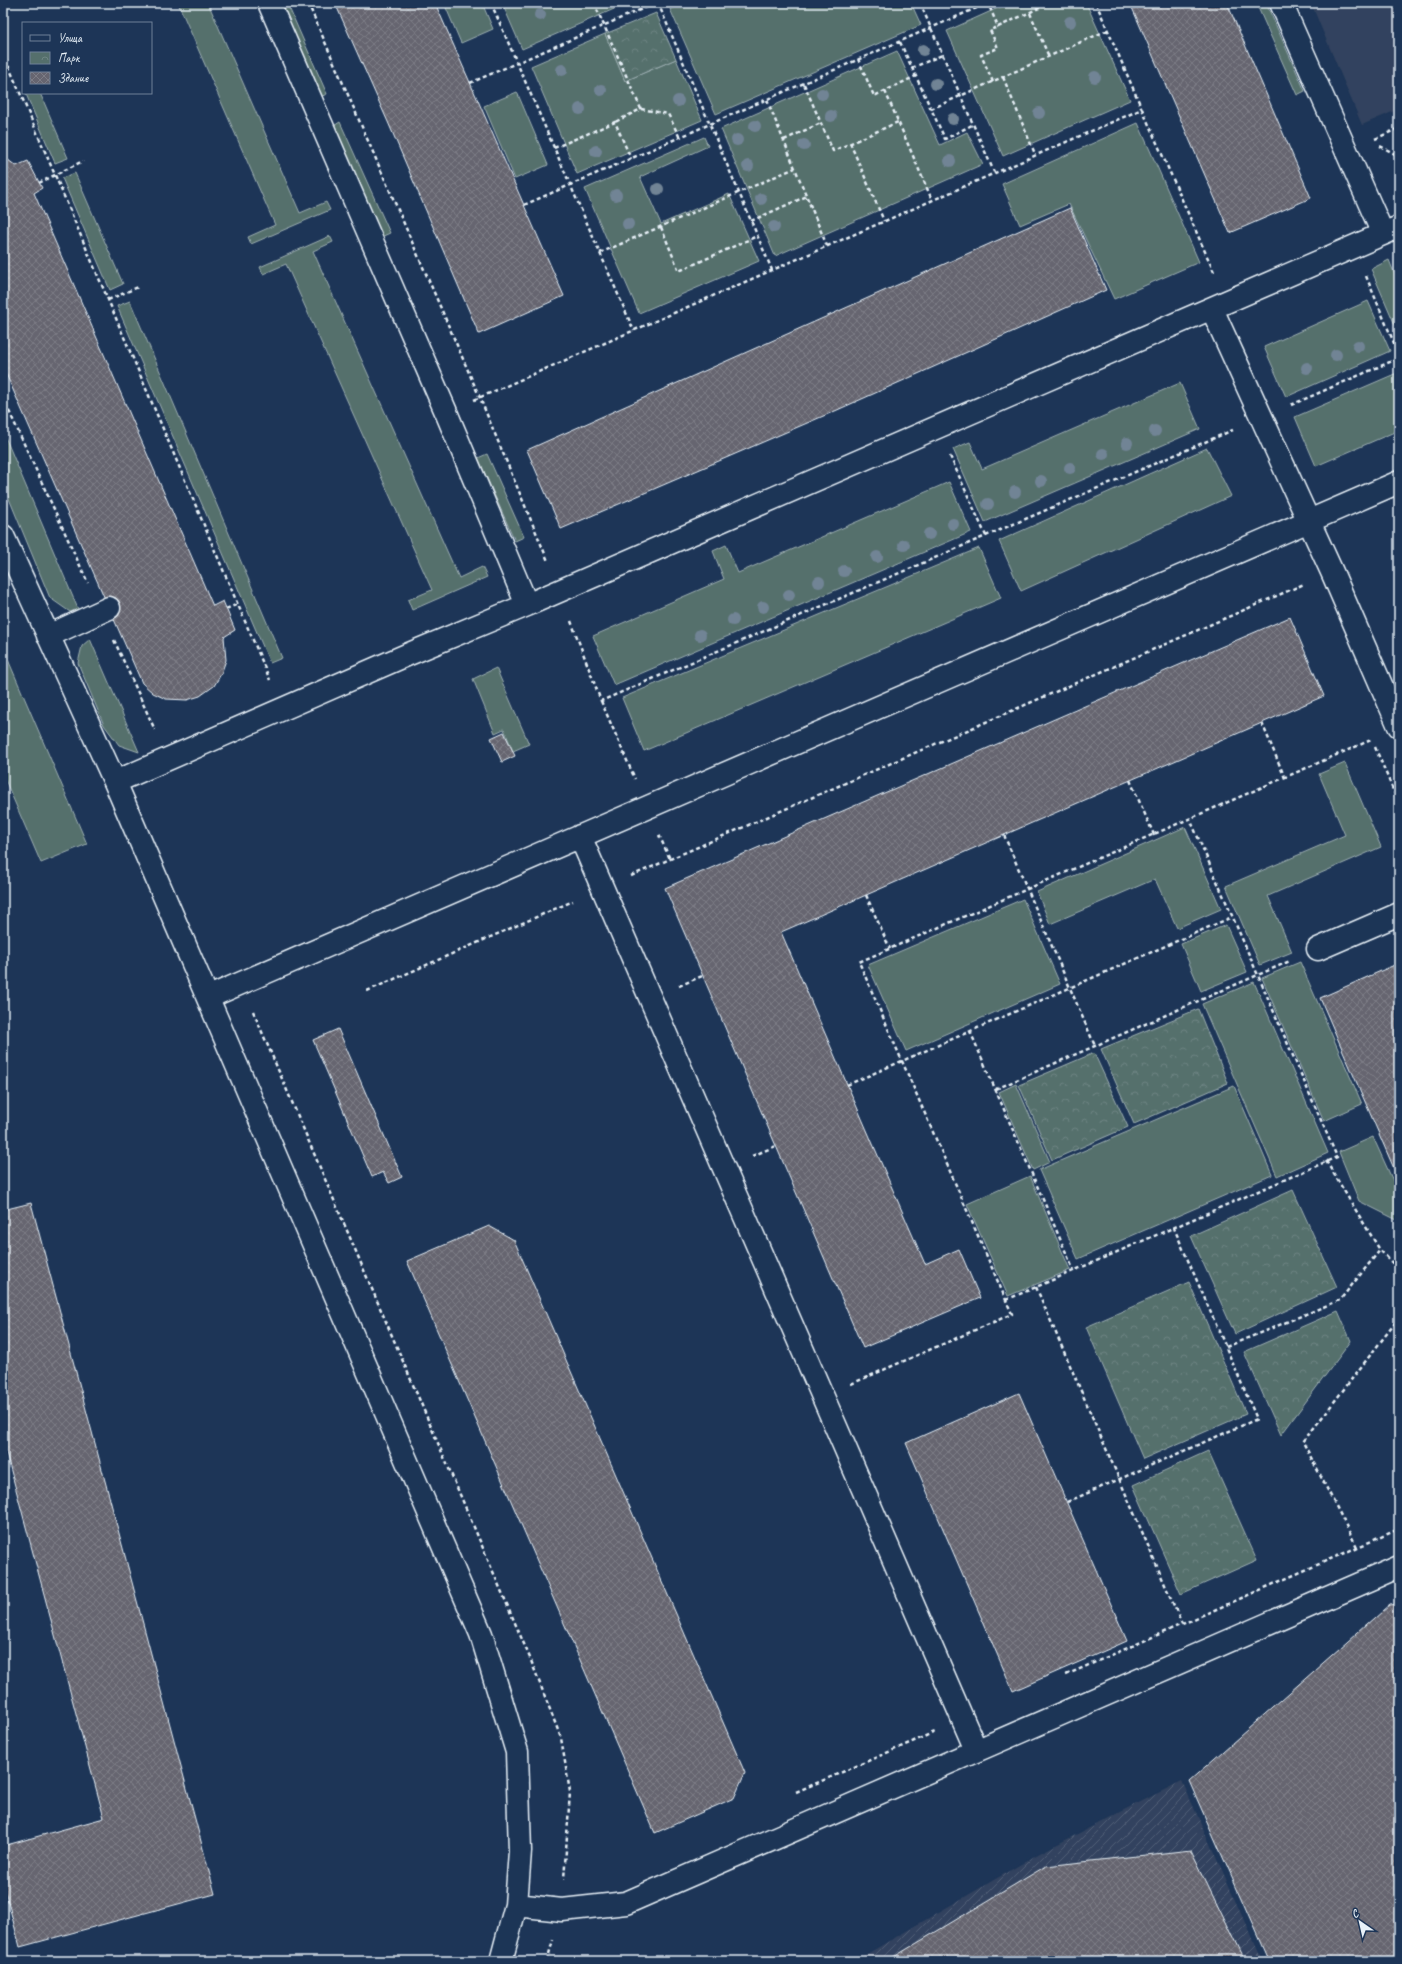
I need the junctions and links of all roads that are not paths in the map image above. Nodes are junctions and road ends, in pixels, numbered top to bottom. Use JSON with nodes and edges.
{"nodes":[{"id":1,"x":269,"y":3,"type":"edge"},
{"id":2,"x":1281,"y":3,"type":"edge"},
{"id":3,"x":1391,"y":230,"type":"edge"},
{"id":4,"x":1212,"y":309,"type":"junction"},
{"id":5,"x":1399,"y":482,"type":"edge"},
{"id":6,"x":1309,"y":521,"type":"junction"},
{"id":7,"x":3,"y":536,"type":"edge"},
{"id":8,"x":527,"y":605,"type":"junction"},
{"id":9,"x":105,"y":610,"type":"road end"},
{"id":10,"x":48,"y":636,"type":"junction"},
{"id":11,"x":1399,"y":726,"type":"edge"},
{"id":12,"x":115,"y":782,"type":"junction"},
{"id":13,"x":580,"y":836,"type":"junction"},
{"id":14,"x":1399,"y":914,"type":"edge"},
{"id":15,"x":1318,"y":949,"type":"road end"},
{"id":16,"x":209,"y":997,"type":"junction"},
{"id":17,"x":1399,"y":1567,"type":"edge"},
{"id":18,"x":976,"y":1750,"type":"junction"},
{"id":19,"x":516,"y":1905,"type":"junction"},
{"id":20,"x":501,"y":1961,"type":"edge"}],
"edges":[{"from":1,"to":8,"type":"lane"},
{"from":2,"to":3,"type":"lane"},
{"from":3,"to":4,"type":"lane"},
{"from":4,"to":6,"type":"lane"},
{"from":4,"to":8,"type":"lane"},
{"from":5,"to":6,"type":"lane"},
{"from":6,"to":11,"type":"lane"},
{"from":6,"to":13,"type":"lane"},
{"from":7,"to":10,"type":"lane"},
{"from":8,"to":12,"type":"lane"},
{"from":9,"to":10,"type":"lane"},
{"from":10,"to":12,"type":"lane"},
{"from":12,"to":16,"type":"lane"},
{"from":13,"to":16,"type":"lane"},
{"from":13,"to":18,"type":"lane"},
{"from":14,"to":15,"type":"lane"},
{"from":16,"to":19,"type":"lane"},
{"from":17,"to":18,"type":"lane"},
{"from":18,"to":19,"type":"lane"},
{"from":19,"to":20,"type":"lane"}]}
